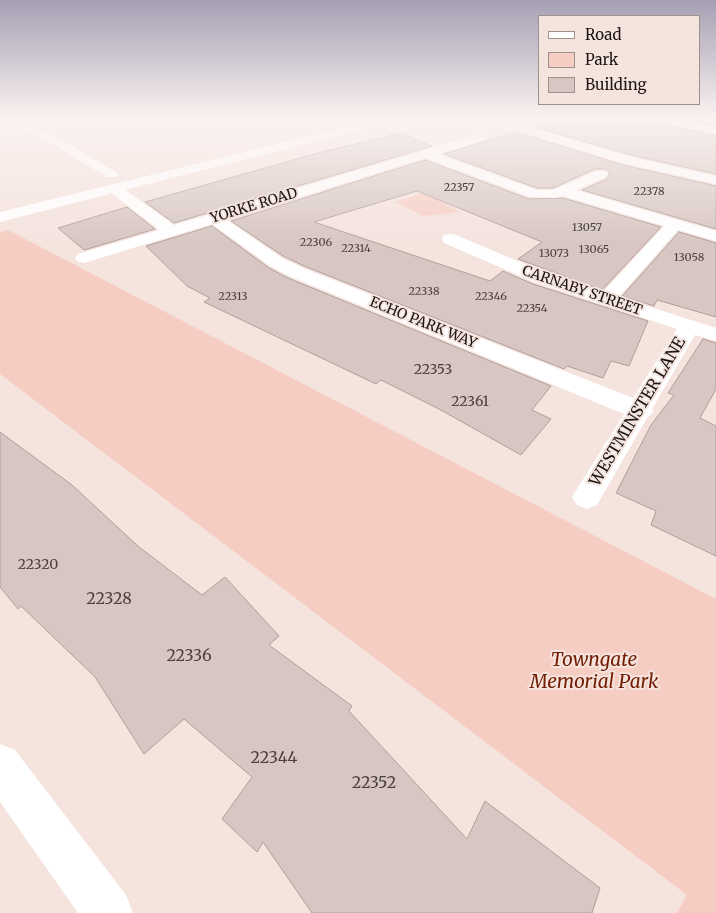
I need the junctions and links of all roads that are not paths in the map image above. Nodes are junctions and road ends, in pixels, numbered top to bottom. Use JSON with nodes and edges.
{"nodes":[{"id":1,"x":86,"y":160,"type":"edge"},
{"id":2,"x":196,"y":160,"type":"edge"},
{"id":3,"x":201,"y":160,"type":"edge"},
{"id":4,"x":407,"y":160,"type":"edge"},
{"id":5,"x":440,"y":160,"type":"edge"},
{"id":6,"x":627,"y":160,"type":"edge"},
{"id":7,"x":601,"y":174,"type":"dead end"},
{"id":8,"x":116,"y":178,"type":"junction"},
{"id":9,"x":94,"y":179,"type":"dead end"},
{"id":10,"x":716,"y":180,"type":"edge"},
{"id":11,"x":563,"y":191,"type":"junction"},
{"id":12,"x":0,"y":208,"type":"edge"},
{"id":13,"x":0,"y":216,"type":"edge"},
{"id":14,"x":214,"y":218,"type":"junction"},
{"id":15,"x":675,"y":224,"type":"junction"},
{"id":16,"x":171,"y":231,"type":"junction"},
{"id":17,"x":716,"y":236,"type":"edge"},
{"id":18,"x":450,"y":239,"type":"dead end"},
{"id":19,"x":84,"y":258,"type":"dead end"},
{"id":20,"x":606,"y":300,"type":"junction"},
{"id":21,"x":688,"y":328,"type":"junction"},
{"id":22,"x":716,"y":335,"type":"edge"},
{"id":23,"x":641,"y":411,"type":"junction"},
{"id":24,"x":587,"y":497,"type":"dead end"},
{"id":25,"x":0,"y":765,"type":"edge"},
{"id":26,"x":108,"y":913,"type":"edge"}],
"edges":[{"from":1,"to":8,"type":"street"},
{"from":2,"to":8,"type":"street"},
{"from":3,"to":8,"type":"street"},
{"from":4,"to":14,"type":"street","name":"YORKE ROAD"},
{"from":5,"to":11,"type":"street"},
{"from":6,"to":10,"type":"street"},
{"from":7,"to":11,"type":"street"},
{"from":8,"to":9,"type":"street"},
{"from":8,"to":12,"type":"street"},
{"from":8,"to":13,"type":"street"},
{"from":8,"to":16,"type":"street"},
{"from":11,"to":15,"type":"street"},
{"from":14,"to":16,"type":"street","name":"YORKE ROAD"},
{"from":14,"to":23,"type":"street","name":"ECHO PARK WAY"},
{"from":15,"to":17,"type":"street"},
{"from":15,"to":20,"type":"street"},
{"from":16,"to":19,"type":"street","name":"YORKE ROAD"},
{"from":18,"to":20,"type":"street","name":"CARNABY STREET"},
{"from":20,"to":21,"type":"street","name":"CARNABY STREET"},
{"from":21,"to":22,"type":"street","name":"CARNABY STREET"},
{"from":21,"to":23,"type":"street","name":"WESTMINSTER LANE"},
{"from":23,"to":24,"type":"street","name":"WESTMINSTER LANE"},
{"from":25,"to":26,"type":"street"}]}
